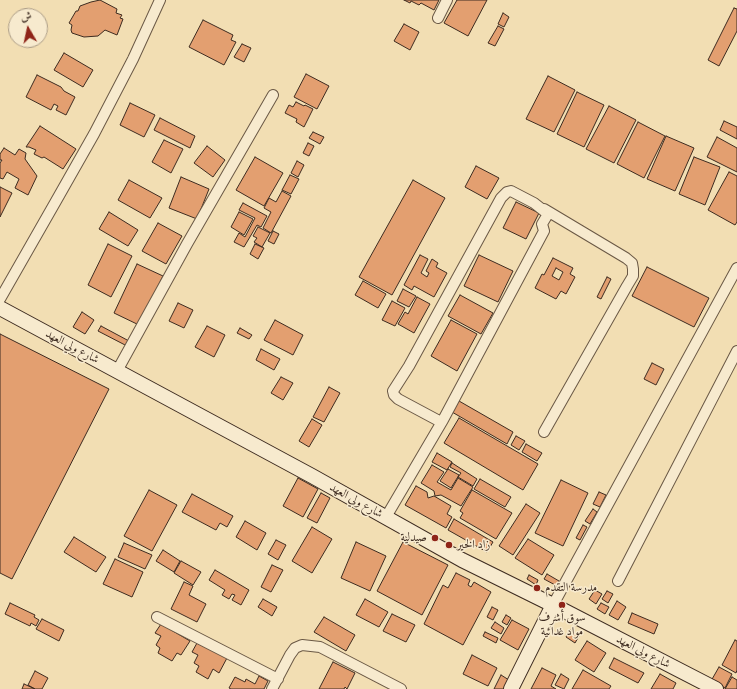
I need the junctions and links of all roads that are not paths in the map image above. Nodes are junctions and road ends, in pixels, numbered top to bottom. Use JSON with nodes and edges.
{"nodes":[{"id":1,"x":160,"y":0,"type":"edge"},
{"id":2,"x":447,"y":0,"type":"edge"},
{"id":3,"x":438,"y":18,"type":"dead end"},
{"id":4,"x":273,"y":95,"type":"dead end"},
{"id":5,"x":534,"y":203,"type":"junction"},
{"id":6,"x":737,"y":268,"type":"edge"},
{"id":7,"x":0,"y":299,"type":"edge"},
{"id":8,"x":0,"y":308,"type":"edge"},
{"id":9,"x":737,"y":351,"type":"edge"},
{"id":10,"x":117,"y":371,"type":"junction"},
{"id":11,"x":441,"y":422,"type":"junction"},
{"id":12,"x":544,"y":432,"type":"dead end"},
{"id":13,"x":386,"y":517,"type":"junction"},
{"id":14,"x":618,"y":581,"type":"dead end"},
{"id":15,"x":553,"y":605,"type":"junction"},
{"id":16,"x":157,"y":616,"type":"dead end"},
{"id":17,"x":278,"y":679,"type":"junction"},
{"id":18,"x":272,"y":689,"type":"edge"},
{"id":19,"x":401,"y":689,"type":"edge"},
{"id":20,"x":511,"y":689,"type":"edge"},
{"id":21,"x":716,"y":689,"type":"edge"}],
"edges":[{"from":1,"to":7,"type":"street"},
{"from":2,"to":3,"type":"street"},
{"from":4,"to":10,"type":"street"},
{"from":5,"to":11,"type":"street"},
{"from":5,"to":11,"type":"street"},
{"from":5,"to":12,"type":"street"},
{"from":6,"to":15,"type":"street"},
{"from":8,"to":10,"type":"main road","name":"شارع ولي العهد"},
{"from":9,"to":14,"type":"street"},
{"from":10,"to":13,"type":"main road","name":"شارع ولي العهد"},
{"from":11,"to":13,"type":"street"},
{"from":13,"to":15,"type":"main road","name":"شارع ولي العهد"},
{"from":15,"to":20,"type":"main road"},
{"from":15,"to":21,"type":"main road","name":"شارع ولي العهد"},
{"from":16,"to":17,"type":"street"},
{"from":17,"to":18,"type":"street"},
{"from":17,"to":19,"type":"street"}]}
